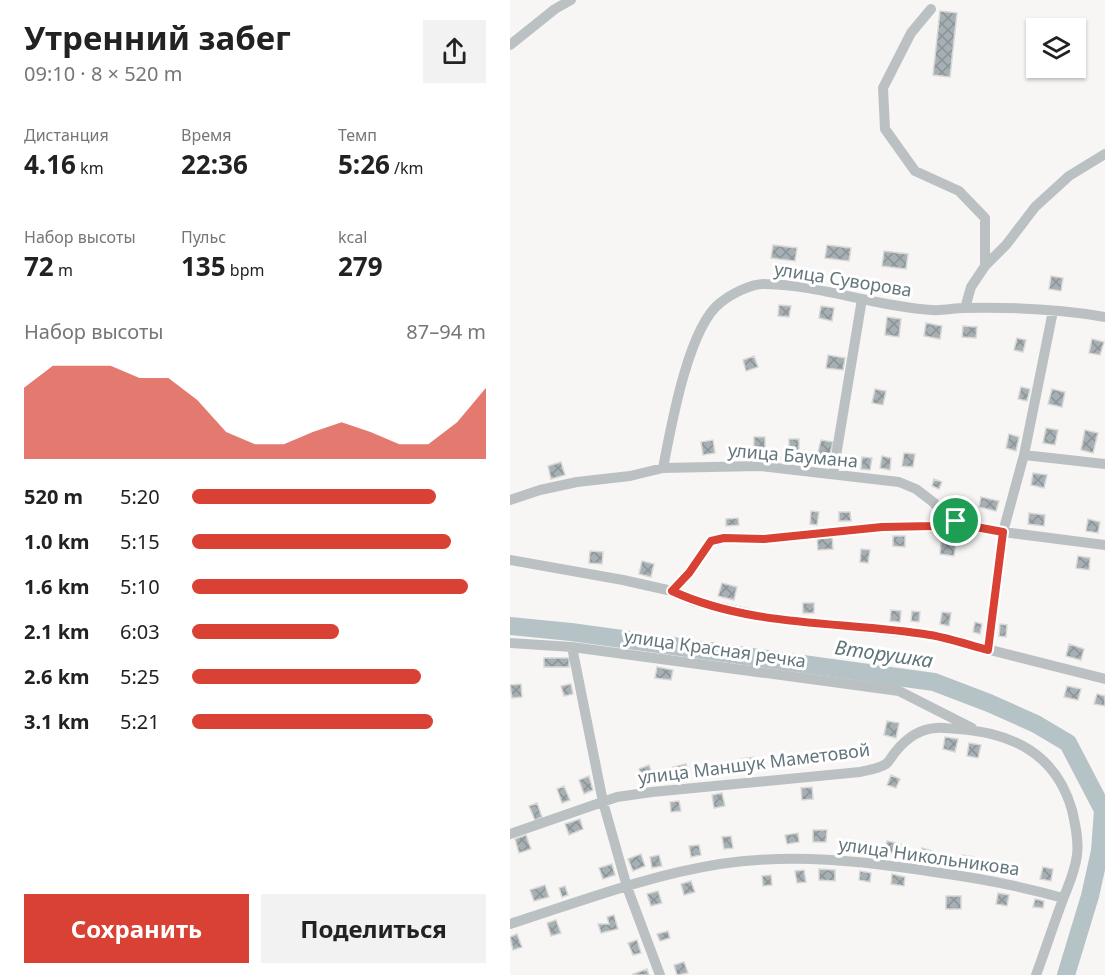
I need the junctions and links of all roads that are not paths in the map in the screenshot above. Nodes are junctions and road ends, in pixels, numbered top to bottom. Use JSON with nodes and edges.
{"nodes":[{"id":1,"x":571,"y":0,"type":"edge"},
{"id":2,"x":931,"y":9,"type":"dead end"},
{"id":3,"x":510,"y":45,"type":"edge"},
{"id":4,"x":1105,"y":154,"type":"edge"},
{"id":5,"x":985,"y":266,"type":"junction"},
{"id":6,"x":862,"y":299,"type":"junction"},
{"id":7,"x":965,"y":308,"type":"junction"},
{"id":8,"x":1053,"y":311,"type":"junction"},
{"id":9,"x":1105,"y":317,"type":"edge"},
{"id":10,"x":1024,"y":455,"type":"junction"},
{"id":11,"x":1105,"y":464,"type":"edge"},
{"id":12,"x":663,"y":468,"type":"junction"},
{"id":13,"x":832,"y":474,"type":"junction"},
{"id":14,"x":510,"y":500,"type":"edge"},
{"id":15,"x":956,"y":521,"type":"junction"},
{"id":16,"x":1003,"y":532,"type":"junction"},
{"id":17,"x":1105,"y":545,"type":"edge"},
{"id":18,"x":510,"y":560,"type":"edge"},
{"id":19,"x":672,"y":591,"type":"junction"},
{"id":20,"x":510,"y":643,"type":"edge"},
{"id":21,"x":572,"y":646,"type":"junction"},
{"id":22,"x":988,"y":650,"type":"junction"},
{"id":23,"x":1105,"y":678,"type":"edge"},
{"id":24,"x":978,"y":731,"type":"junction"},
{"id":25,"x":603,"y":802,"type":"junction"},
{"id":26,"x":510,"y":834,"type":"edge"},
{"id":27,"x":627,"y":887,"type":"junction"},
{"id":28,"x":1063,"y":898,"type":"junction"},
{"id":29,"x":510,"y":924,"type":"edge"},
{"id":30,"x":660,"y":975,"type":"edge"},
{"id":31,"x":1036,"y":975,"type":"edge"}],
"edges":[{"from":1,"to":3,"type":"street"},
{"from":2,"to":5,"type":"street"},
{"from":4,"to":5,"type":"street"},
{"from":5,"to":7,"type":"street"},
{"from":6,"to":7,"type":"street","name":"улица Суворова"},
{"from":6,"to":12,"type":"street","name":"улица Суворова"},
{"from":6,"to":13,"type":"street"},
{"from":7,"to":8,"type":"street","name":"улица Суворова"},
{"from":8,"to":9,"type":"street","name":"улица Суворова"},
{"from":8,"to":10,"type":"street"},
{"from":10,"to":11,"type":"street"},
{"from":10,"to":16,"type":"street"},
{"from":12,"to":13,"type":"street","name":"улица Баумана"},
{"from":12,"to":14,"type":"street","name":"улица Баумана"},
{"from":13,"to":15,"type":"street","name":"улица Баумана"},
{"from":15,"to":16,"type":"street","name":"улица Баумана"},
{"from":15,"to":19,"type":"street","name":"улица Баумана"},
{"from":16,"to":17,"type":"street","name":"улица Баумана"},
{"from":16,"to":22,"type":"street"},
{"from":18,"to":19,"type":"street"},
{"from":19,"to":22,"type":"street"},
{"from":20,"to":21,"type":"street","name":"улица Красная речка"},
{"from":21,"to":24,"type":"street","name":"улица Красная речка"},
{"from":21,"to":25,"type":"street"},
{"from":22,"to":23,"type":"street"},
{"from":24,"to":25,"type":"street","name":"улица Маншук Маметовой"},
{"from":24,"to":28,"type":"street","name":"улица Маншук Маметовой"},
{"from":25,"to":26,"type":"street","name":"улица Маншук Маметовой"},
{"from":25,"to":27,"type":"street"},
{"from":27,"to":28,"type":"street","name":"улица Никольникова"},
{"from":27,"to":29,"type":"street","name":"улица Никольникова"},
{"from":27,"to":30,"type":"street"},
{"from":28,"to":31,"type":"street","name":"улица Маншук Маметовой"}]}
